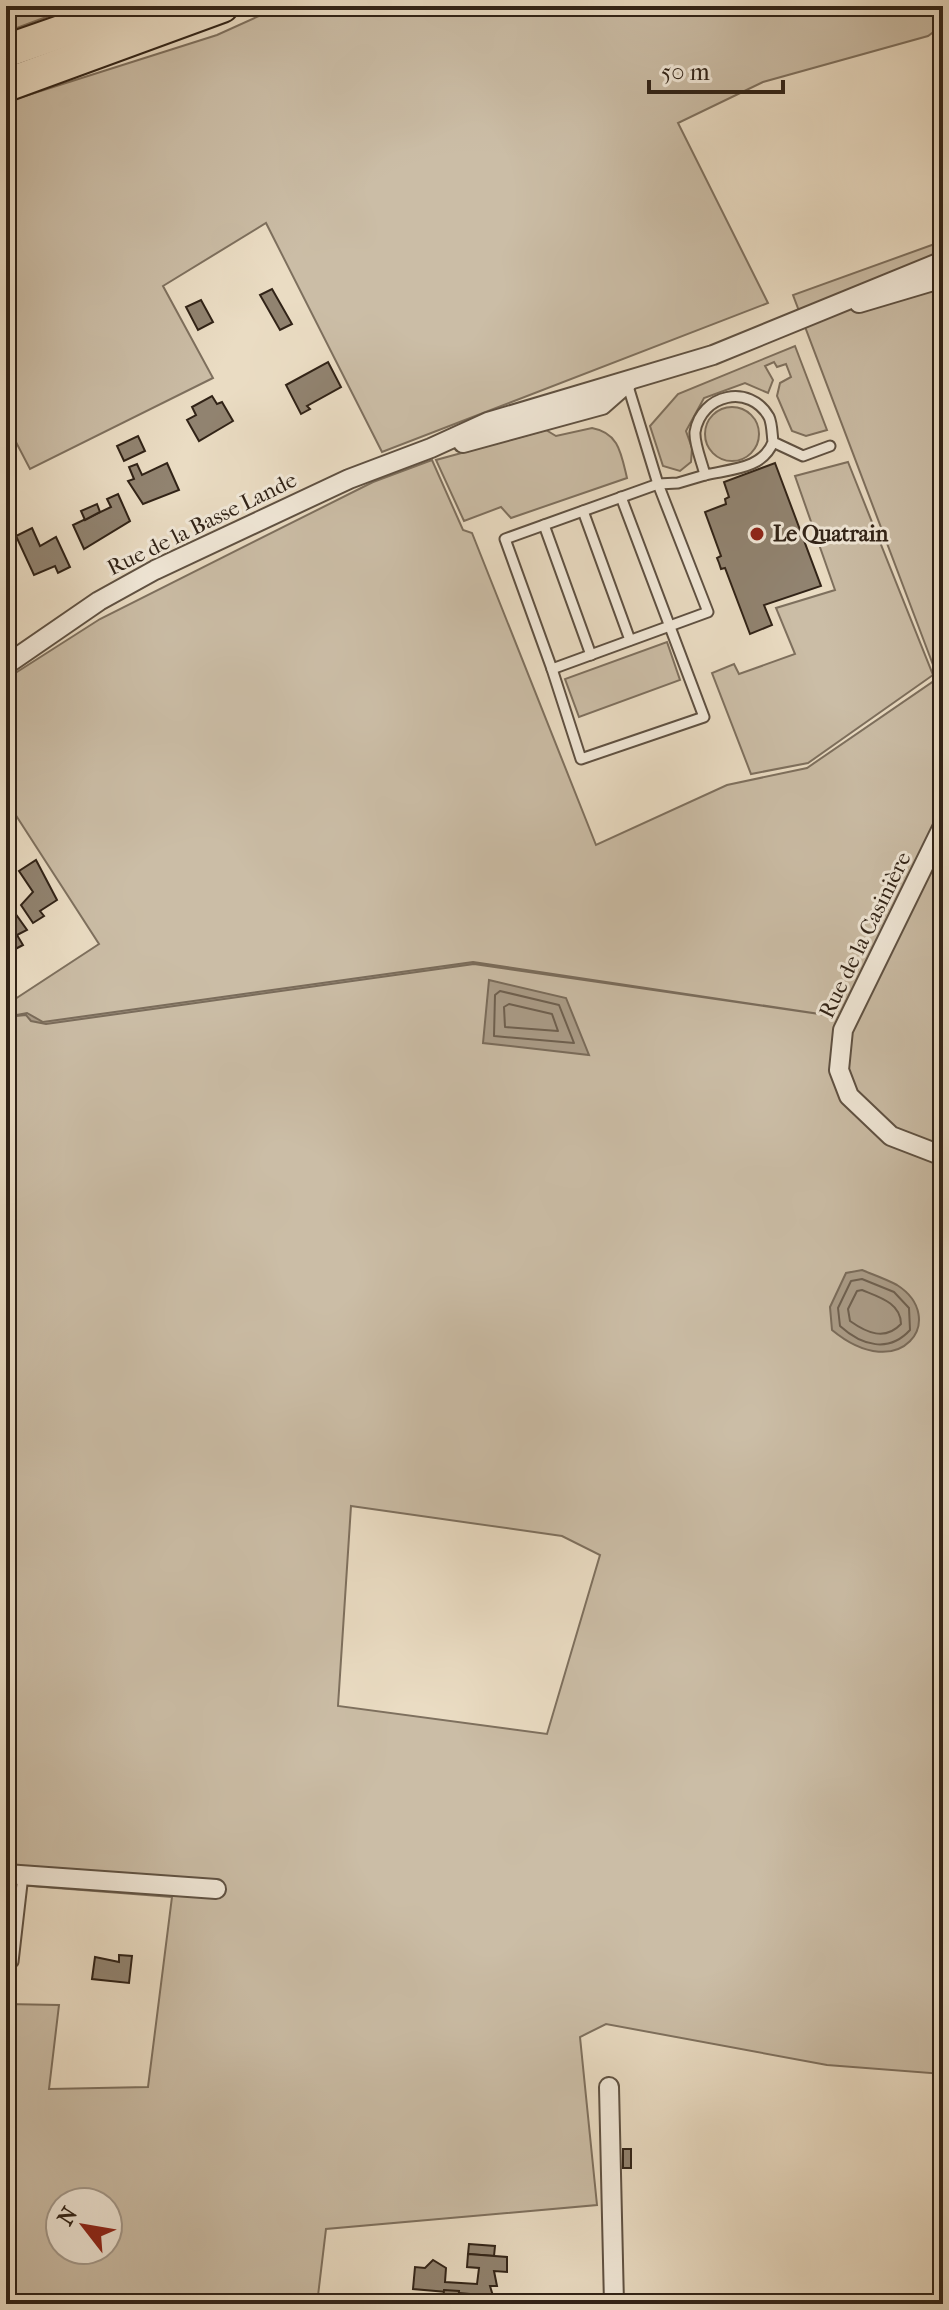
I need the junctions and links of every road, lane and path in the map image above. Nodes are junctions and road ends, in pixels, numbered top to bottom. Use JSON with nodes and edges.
{"nodes":[{"id":1,"x":135,"y":6,"type":"edge"},
{"id":2,"x":222,"y":6,"type":"edge"},
{"id":3,"x":6,"y":51,"type":"edge"},
{"id":4,"x":6,"y":85,"type":"edge"},
{"id":5,"x":943,"y":261,"type":"edge"},
{"id":6,"x":943,"y":278,"type":"edge"},
{"id":7,"x":817,"y":313,"type":"junction"},
{"id":8,"x":627,"y":383,"type":"junction"},
{"id":9,"x":773,"y":442,"type":"junction"},
{"id":10,"x":830,"y":446,"type":"dead end"},
{"id":11,"x":705,"y":475,"type":"junction"},
{"id":12,"x":658,"y":484,"type":"junction"},
{"id":13,"x":621,"y":497,"type":"junction"},
{"id":14,"x":583,"y":511,"type":"junction"},
{"id":15,"x":544,"y":525,"type":"junction"},
{"id":16,"x":670,"y":627,"type":"junction"},
{"id":17,"x":630,"y":640,"type":"junction"},
{"id":18,"x":591,"y":655,"type":"junction"},
{"id":19,"x":6,"y":665,"type":"edge"},
{"id":20,"x":552,"y":669,"type":"junction"},
{"id":21,"x":943,"y":826,"type":"edge"},
{"id":22,"x":943,"y":1156,"type":"edge"},
{"id":23,"x":14,"y":1875,"type":"edge"},
{"id":24,"x":216,"y":1889,"type":"dead end"},
{"id":25,"x":13,"y":1962,"type":"dead end"},
{"id":26,"x":609,"y":2087,"type":"dead end"},
{"id":27,"x":614,"y":2304,"type":"edge"}],
"edges":[{"from":1,"to":3,"type":"highway"},
{"from":2,"to":4,"type":"highway"},
{"from":5,"to":7,"type":"street","name":"Rue de la Basse Lande"},
{"from":6,"to":7,"type":"street","name":"Rue de la Basse Lande"},
{"from":7,"to":8,"type":"street","name":"Rue de la Basse Lande"},
{"from":8,"to":12,"type":"lane"},
{"from":8,"to":19,"type":"street","name":"Rue de la Basse Lande"},
{"from":9,"to":10,"type":"lane"},
{"from":9,"to":11,"type":"lane"},
{"from":9,"to":11,"type":"lane"},
{"from":11,"to":12,"type":"lane"},
{"from":12,"to":13,"type":"lane"},
{"from":12,"to":16,"type":"lane"},
{"from":13,"to":14,"type":"lane"},
{"from":13,"to":16,"type":"lane"},
{"from":14,"to":15,"type":"lane"},
{"from":14,"to":17,"type":"lane"},
{"from":15,"to":18,"type":"lane"},
{"from":15,"to":20,"type":"lane"},
{"from":16,"to":17,"type":"lane"},
{"from":16,"to":20,"type":"lane"},
{"from":17,"to":18,"type":"lane"},
{"from":18,"to":20,"type":"lane"},
{"from":21,"to":22,"type":"street","name":"Rue de la Casinière"},
{"from":23,"to":24,"type":"street"},
{"from":23,"to":25,"type":"lane"},
{"from":26,"to":27,"type":"street"}]}
